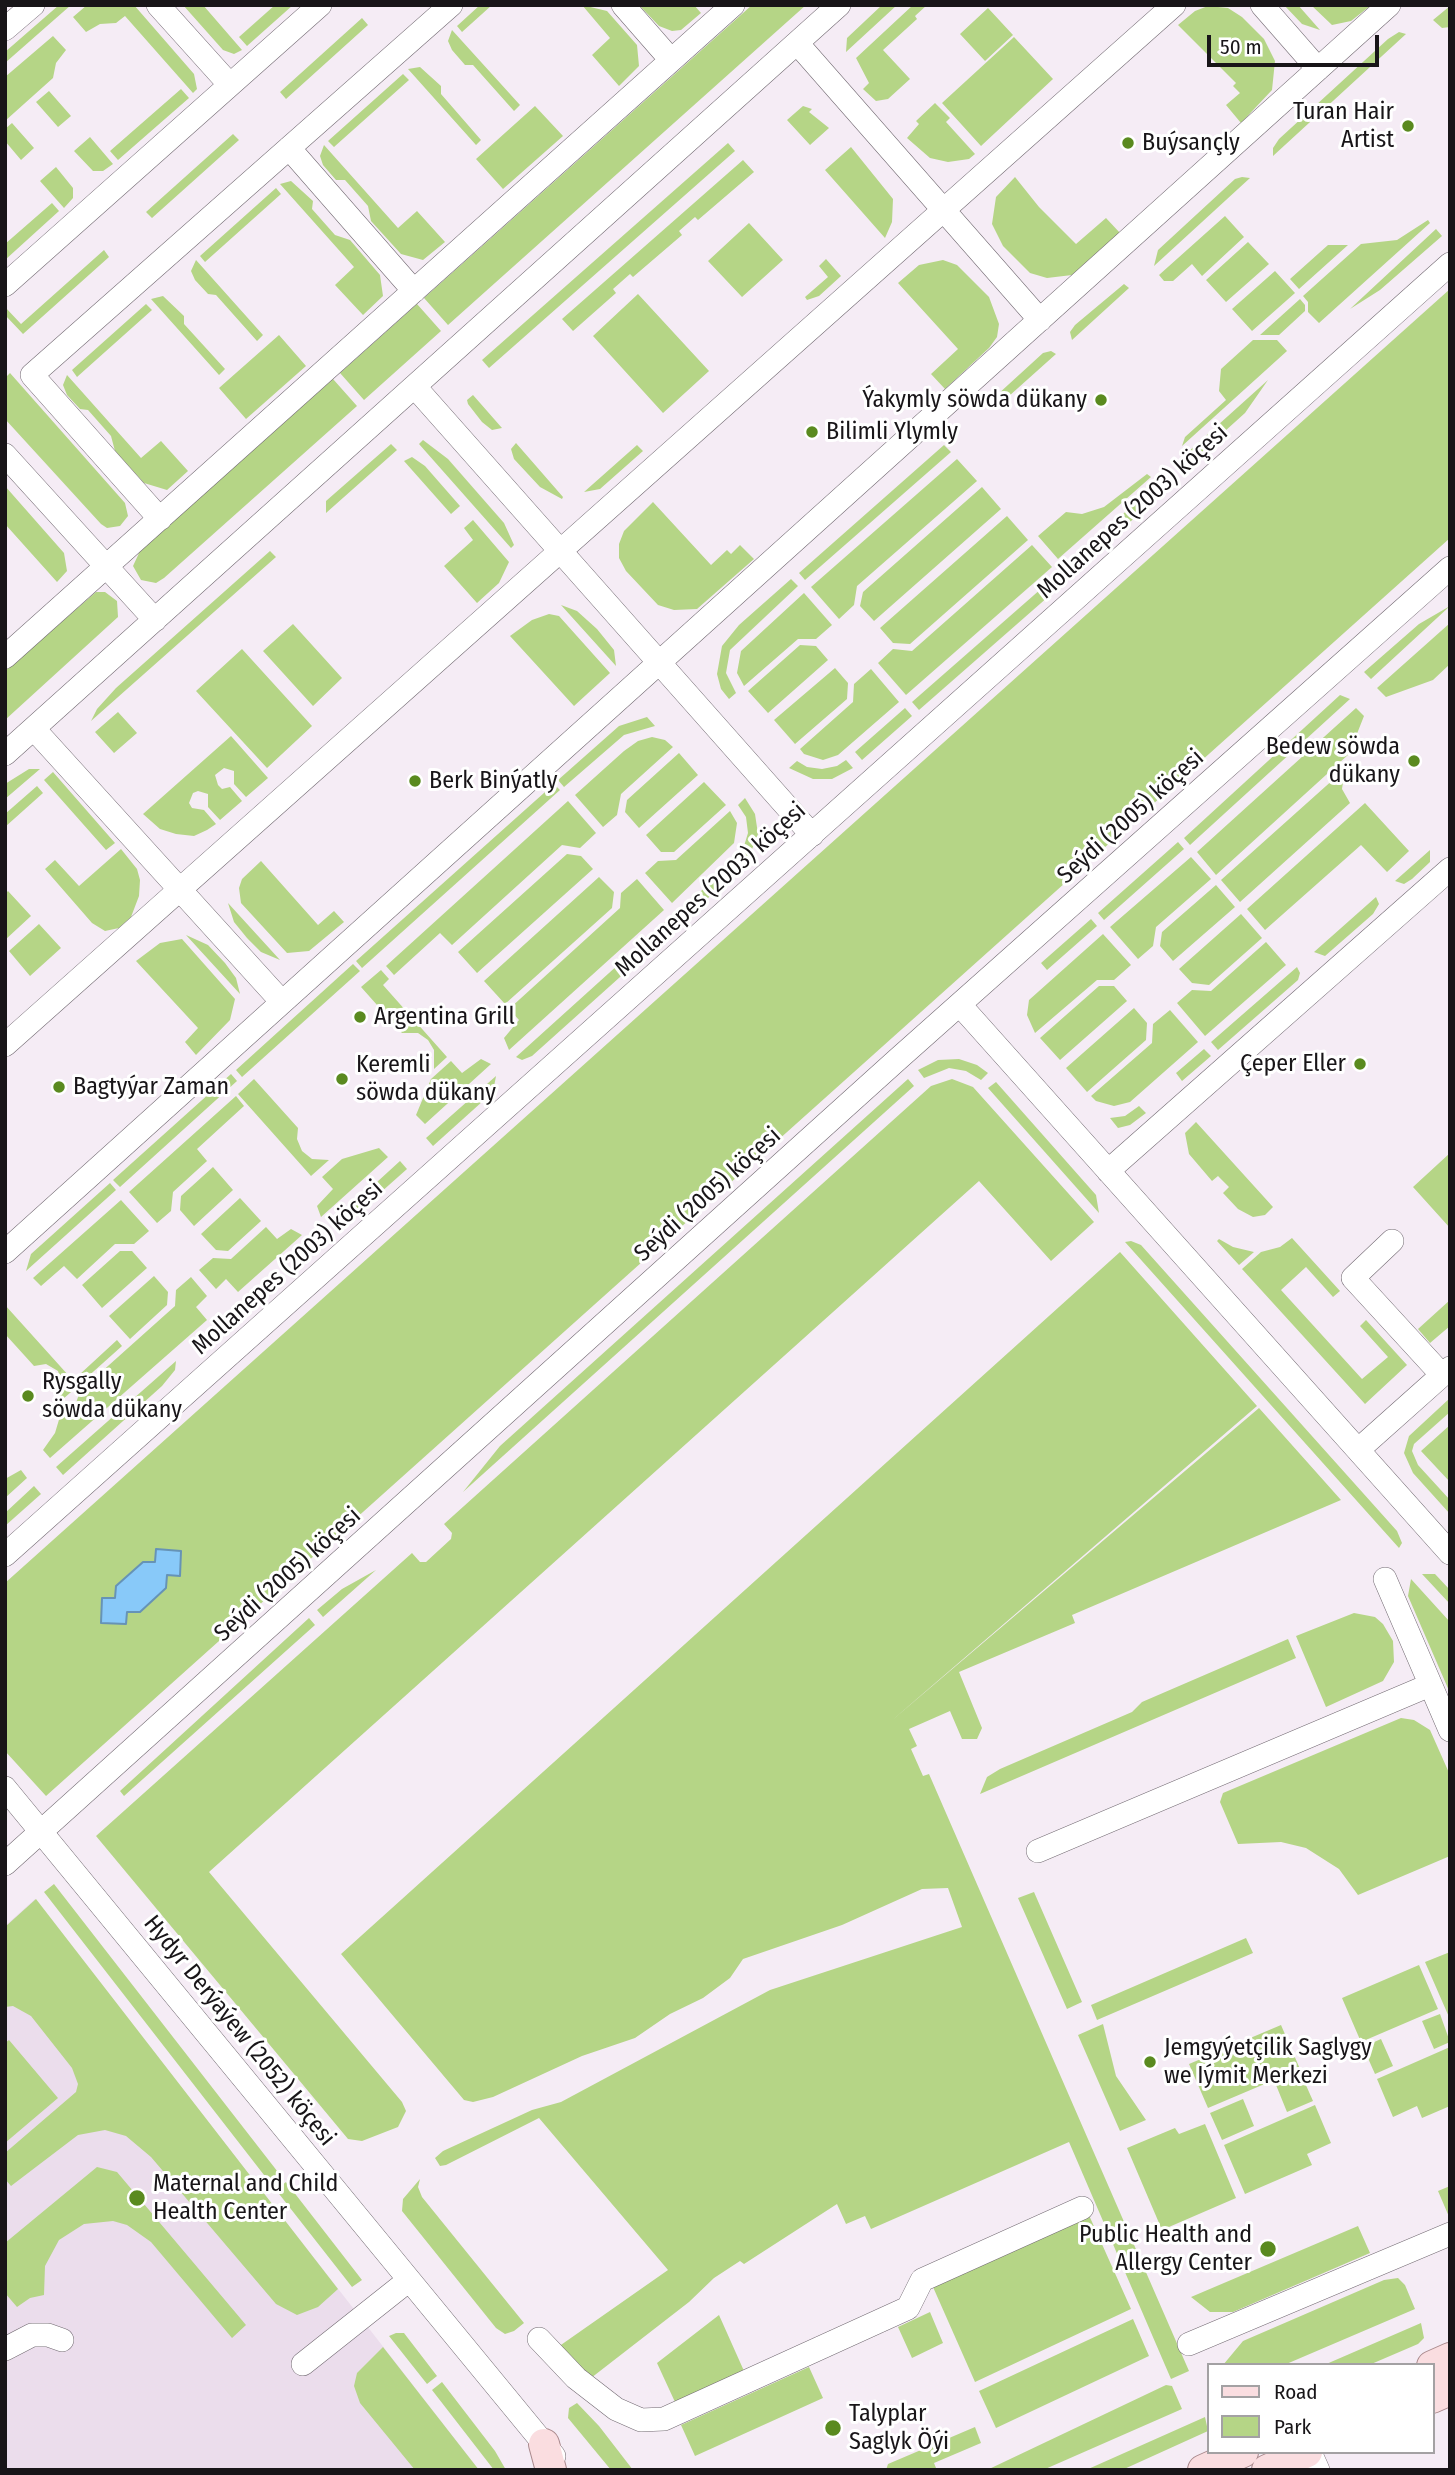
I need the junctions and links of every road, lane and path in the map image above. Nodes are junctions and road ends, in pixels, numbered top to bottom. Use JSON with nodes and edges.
{"nodes":[{"id":1,"x":33,"y":5,"type":"edge"},
{"id":2,"x":158,"y":5,"type":"edge"},
{"id":3,"x":320,"y":5,"type":"edge"},
{"id":4,"x":450,"y":5,"type":"edge"},
{"id":5,"x":623,"y":5,"type":"edge"},
{"id":6,"x":733,"y":5,"type":"edge"},
{"id":7,"x":839,"y":5,"type":"edge"},
{"id":8,"x":1174,"y":5,"type":"edge"},
{"id":9,"x":1262,"y":5,"type":"edge"},
{"id":10,"x":1389,"y":5,"type":"edge"},
{"id":11,"x":5,"y":29,"type":"edge"},
{"id":12,"x":797,"y":43,"type":"junction"},
{"id":13,"x":671,"y":60,"type":"junction"},
{"id":14,"x":1318,"y":69,"type":"junction"},
{"id":15,"x":230,"y":85,"type":"junction"},
{"id":16,"x":289,"y":148,"type":"junction"},
{"id":17,"x":944,"y":210,"type":"junction"},
{"id":18,"x":1450,"y":264,"type":"edge"},
{"id":19,"x":5,"y":285,"type":"edge"},
{"id":20,"x":414,"y":291,"type":"junction"},
{"id":21,"x":1040,"y":320,"type":"junction"},
{"id":22,"x":415,"y":387,"type":"junction"},
{"id":23,"x":5,"y":455,"type":"edge"},
{"id":24,"x":160,"y":519,"type":"junction"},
{"id":25,"x":561,"y":551,"type":"junction"},
{"id":26,"x":106,"y":566,"type":"junction"},
{"id":27,"x":1450,"y":568,"type":"edge"},
{"id":28,"x":155,"y":620,"type":"junction"},
{"id":29,"x":5,"y":657,"type":"edge"},
{"id":30,"x":659,"y":663,"type":"junction"},
{"id":31,"x":34,"y":729,"type":"junction"},
{"id":32,"x":5,"y":754,"type":"edge"},
{"id":33,"x":812,"y":835,"type":"junction"},
{"id":34,"x":1450,"y":869,"type":"edge"},
{"id":35,"x":179,"y":891,"type":"junction"},
{"id":36,"x":282,"y":1002,"type":"junction"},
{"id":37,"x":960,"y":1005,"type":"junction"},
{"id":38,"x":5,"y":1045,"type":"edge"},
{"id":39,"x":1108,"y":1171,"type":"junction"},
{"id":40,"x":1392,"y":1241,"type":"dead end"},
{"id":41,"x":5,"y":1252,"type":"edge"},
{"id":42,"x":1446,"y":1372,"type":"edge"},
{"id":43,"x":1358,"y":1450,"type":"junction"},
{"id":44,"x":1450,"y":1553,"type":"edge"},
{"id":45,"x":5,"y":1555,"type":"edge"},
{"id":46,"x":1385,"y":1579,"type":"dead end"},
{"id":47,"x":1430,"y":1685,"type":"junction"},
{"id":48,"x":1450,"y":1730,"type":"edge"},
{"id":49,"x":5,"y":1788,"type":"edge"},
{"id":50,"x":43,"y":1831,"type":"junction"},
{"id":51,"x":1038,"y":1851,"type":"dead end"},
{"id":52,"x":5,"y":1864,"type":"edge"},
{"id":53,"x":1082,"y":2208,"type":"dead end"},
{"id":54,"x":1450,"y":2234,"type":"edge"},
{"id":55,"x":409,"y":2280,"type":"junction"},
{"id":56,"x":539,"y":2339,"type":"dead end"},
{"id":57,"x":62,"y":2340,"type":"dead end"},
{"id":58,"x":1189,"y":2344,"type":"dead end"},
{"id":59,"x":5,"y":2349,"type":"edge"},
{"id":60,"x":1450,"y":2358,"type":"edge"},
{"id":61,"x":303,"y":2364,"type":"dead end"},
{"id":62,"x":1434,"y":2365,"type":"edge"},
{"id":63,"x":1450,"y":2390,"type":"edge"},
{"id":64,"x":1434,"y":2397,"type":"edge"},
{"id":65,"x":1239,"y":2454,"type":"edge"},
{"id":66,"x":1304,"y":2454,"type":"edge"},
{"id":67,"x":1310,"y":2454,"type":"edge"},
{"id":68,"x":547,"y":2457,"type":"edge"},
{"id":69,"x":565,"y":2470,"type":"edge"},
{"id":70,"x":1203,"y":2470,"type":"edge"},
{"id":71,"x":1267,"y":2470,"type":"edge"},
{"id":72,"x":1318,"y":2470,"type":"edge"}],
"edges":[{"from":1,"to":11,"type":"street"},
{"from":2,"to":15,"type":"street"},
{"from":3,"to":15,"type":"street"},
{"from":4,"to":16,"type":"street"},
{"from":5,"to":13,"type":"street"},
{"from":6,"to":13,"type":"street"},
{"from":7,"to":12,"type":"street"},
{"from":8,"to":17,"type":"street"},
{"from":9,"to":14,"type":"street"},
{"from":10,"to":14,"type":"street"},
{"from":12,"to":17,"type":"street"},
{"from":12,"to":22,"type":"street"},
{"from":13,"to":20,"type":"street"},
{"from":14,"to":21,"type":"street"},
{"from":15,"to":19,"type":"street"},
{"from":16,"to":20,"type":"street"},
{"from":16,"to":24,"type":"street"},
{"from":17,"to":21,"type":"street"},
{"from":17,"to":25,"type":"street"},
{"from":18,"to":33,"type":"street","name":"Mollanepes (2003) köçesi"},
{"from":20,"to":24,"type":"street"},
{"from":21,"to":30,"type":"street"},
{"from":22,"to":25,"type":"street"},
{"from":22,"to":28,"type":"street"},
{"from":23,"to":26,"type":"street"},
{"from":24,"to":26,"type":"street"},
{"from":25,"to":30,"type":"street"},
{"from":25,"to":35,"type":"street"},
{"from":26,"to":28,"type":"street"},
{"from":26,"to":29,"type":"street"},
{"from":27,"to":37,"type":"street","name":"Seýdi (2005) köçesi"},
{"from":28,"to":31,"type":"street"},
{"from":30,"to":33,"type":"street"},
{"from":30,"to":36,"type":"street"},
{"from":31,"to":32,"type":"street"},
{"from":31,"to":35,"type":"street"},
{"from":33,"to":45,"type":"street","name":"Mollanepes (2003) köçesi"},
{"from":34,"to":39,"type":"street"},
{"from":35,"to":36,"type":"street"},
{"from":35,"to":38,"type":"street"},
{"from":36,"to":41,"type":"street"},
{"from":37,"to":39,"type":"street"},
{"from":37,"to":50,"type":"street","name":"Seýdi (2005) köçesi"},
{"from":39,"to":43,"type":"street"},
{"from":40,"to":42,"type":"street"},
{"from":42,"to":43,"type":"street"},
{"from":43,"to":44,"type":"street"},
{"from":46,"to":47,"type":"street"},
{"from":47,"to":48,"type":"street"},
{"from":47,"to":51,"type":"street"},
{"from":49,"to":50,"type":"street","name":"Hydyr Derýaýew (2052) köçesi"},
{"from":50,"to":52,"type":"street","name":"Seýdi (2005) köçesi"},
{"from":50,"to":55,"type":"street","name":"Hydyr Derýaýew (2052) köçesi"},
{"from":53,"to":56,"type":"street"},
{"from":54,"to":58,"type":"street"},
{"from":55,"to":61,"type":"street"},
{"from":55,"to":68,"type":"street","name":"Hydyr Derýaýew (2052) köçesi"},
{"from":57,"to":59,"type":"street"},
{"from":60,"to":62,"type":"main road"},
{"from":63,"to":64,"type":"main road"},
{"from":65,"to":70,"type":"main road"},
{"from":66,"to":71,"type":"main road"},
{"from":67,"to":72,"type":"street"},
{"from":68,"to":69,"type":"street","name":"Hydyr Derýaýew (2052) köçesi"}]}
